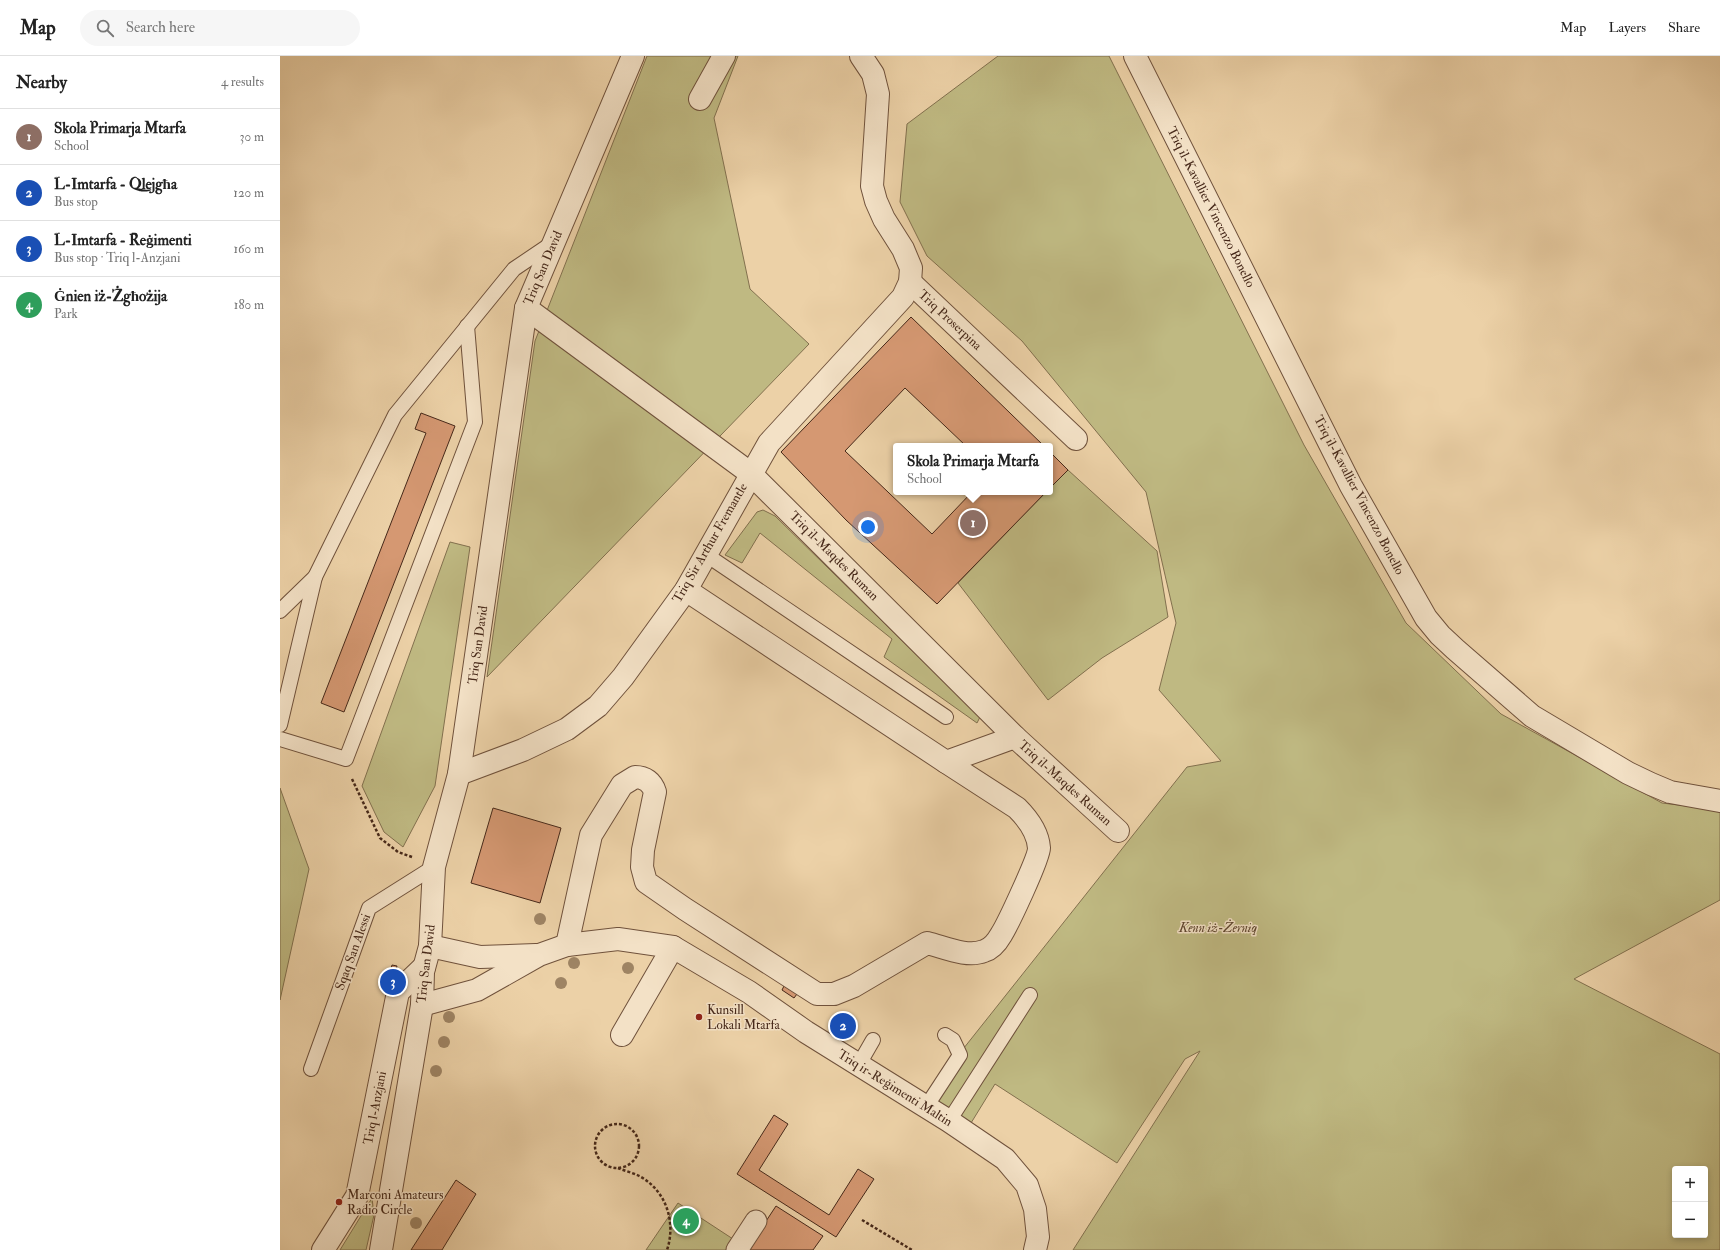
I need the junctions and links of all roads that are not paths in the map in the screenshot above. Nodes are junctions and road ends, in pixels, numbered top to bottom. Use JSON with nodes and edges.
{"nodes":[{"id":1,"x":633,"y":56,"type":"edge"},
{"id":2,"x":724,"y":56,"type":"edge"},
{"id":3,"x":862,"y":56,"type":"edge"},
{"id":4,"x":1135,"y":56,"type":"edge"},
{"id":5,"x":700,"y":99,"type":"dead end"},
{"id":6,"x":554,"y":241,"type":"junction"},
{"id":7,"x":910,"y":282,"type":"junction"},
{"id":8,"x":526,"y":308,"type":"junction"},
{"id":9,"x":467,"y":326,"type":"junction"},
{"id":10,"x":1076,"y":439,"type":"dead end"},
{"id":11,"x":750,"y":473,"type":"junction"},
{"id":12,"x":705,"y":554,"type":"junction"},
{"id":13,"x":315,"y":577,"type":"junction"},
{"id":14,"x":686,"y":590,"type":"junction"},
{"id":15,"x":280,"y":611,"type":"edge"},
{"id":16,"x":946,"y":717,"type":"dead end"},
{"id":17,"x":280,"y":725,"type":"edge"},
{"id":18,"x":1015,"y":737,"type":"junction"},
{"id":19,"x":280,"y":739,"type":"edge"},
{"id":20,"x":946,"y":762,"type":"junction"},
{"id":21,"x":459,"y":774,"type":"junction"},
{"id":22,"x":1720,"y":801,"type":"edge"},
{"id":23,"x":1118,"y":831,"type":"dead end"},
{"id":24,"x":434,"y":867,"type":"junction"},
{"id":25,"x":567,"y":945,"type":"junction"},
{"id":26,"x":430,"y":946,"type":"junction"},
{"id":27,"x":673,"y":947,"type":"junction"},
{"id":28,"x":539,"y":955,"type":"junction"},
{"id":29,"x":424,"y":967,"type":"junction"},
{"id":30,"x":1030,"y":995,"type":"dead end"},
{"id":31,"x":422,"y":1005,"type":"junction"},
{"id":32,"x":622,"y":1035,"type":"dead end"},
{"id":33,"x":945,"y":1035,"type":"dead end"},
{"id":34,"x":873,"y":1040,"type":"dead end"},
{"id":35,"x":858,"y":1066,"type":"junction"},
{"id":36,"x":311,"y":1070,"type":"dead end"},
{"id":37,"x":926,"y":1107,"type":"junction"},
{"id":38,"x":949,"y":1121,"type":"junction"},
{"id":39,"x":756,"y":1221,"type":"dead end"},
{"id":40,"x":323,"y":1250,"type":"edge"},
{"id":41,"x":381,"y":1250,"type":"edge"},
{"id":42,"x":737,"y":1250,"type":"edge"},
{"id":43,"x":1035,"y":1250,"type":"edge"}],
"edges":[{"from":1,"to":6,"type":"street","name":"Triq San David"},
{"from":2,"to":5,"type":"street"},
{"from":3,"to":7,"type":"street","name":"Triq Proserpina"},
{"from":4,"to":22,"type":"street","name":"Triq il-Kavallier Vincenzo Bonello"},
{"from":6,"to":8,"type":"street","name":"Triq San David"},
{"from":6,"to":9,"type":"lane"},
{"from":7,"to":10,"type":"street","name":"Triq Proserpina"},
{"from":7,"to":11,"type":"street","name":"Triq Sir Arthur Fremantle"},
{"from":8,"to":11,"type":"street","name":"Triq il-Maqdes Ruman"},
{"from":8,"to":21,"type":"street","name":"Triq San David"},
{"from":9,"to":13,"type":"lane"},
{"from":9,"to":19,"type":"lane"},
{"from":11,"to":12,"type":"street","name":"Triq Sir Arthur Fremantle"},
{"from":11,"to":18,"type":"street","name":"Triq il-Maqdes Ruman"},
{"from":12,"to":14,"type":"street","name":"Triq Sir Arthur Fremantle"},
{"from":12,"to":16,"type":"lane"},
{"from":13,"to":15,"type":"lane"},
{"from":13,"to":17,"type":"lane"},
{"from":14,"to":20,"type":"street"},
{"from":14,"to":21,"type":"street","name":"Triq Sir Arthur Fremantle"},
{"from":18,"to":20,"type":"street"},
{"from":18,"to":23,"type":"street","name":"Triq il-Maqdes Ruman"},
{"from":20,"to":25,"type":"street"},
{"from":21,"to":24,"type":"street","name":"Triq San David"},
{"from":24,"to":26,"type":"street","name":"Triq San David"},
{"from":24,"to":36,"type":"lane","name":"Sqaq San Alessi"},
{"from":25,"to":27,"type":"street","name":"Triq ir-Reġimenti Maltin"},
{"from":25,"to":28,"type":"street","name":"Triq ir-Reġimenti Maltin"},
{"from":26,"to":28,"type":"street","name":"Triq ir-Reġimenti Maltin"},
{"from":26,"to":29,"type":"street","name":"Triq San David"},
{"from":27,"to":32,"type":"street"},
{"from":27,"to":35,"type":"street","name":"Triq ir-Reġimenti Maltin"},
{"from":28,"to":31,"type":"street","name":"Triq ir-Reġimenti Maltin"},
{"from":29,"to":31,"type":"street","name":"Triq San David"},
{"from":29,"to":40,"type":"street","name":"Triq l-Anzjani"},
{"from":30,"to":38,"type":"lane"},
{"from":31,"to":41,"type":"street","name":"Triq San David"},
{"from":33,"to":37,"type":"lane"},
{"from":34,"to":35,"type":"lane"},
{"from":35,"to":37,"type":"street","name":"Triq ir-Reġimenti Maltin"},
{"from":37,"to":38,"type":"street","name":"Triq ir-Reġimenti Maltin"},
{"from":38,"to":43,"type":"street","name":"Triq ir-Reġimenti Maltin"},
{"from":39,"to":42,"type":"street"}]}
